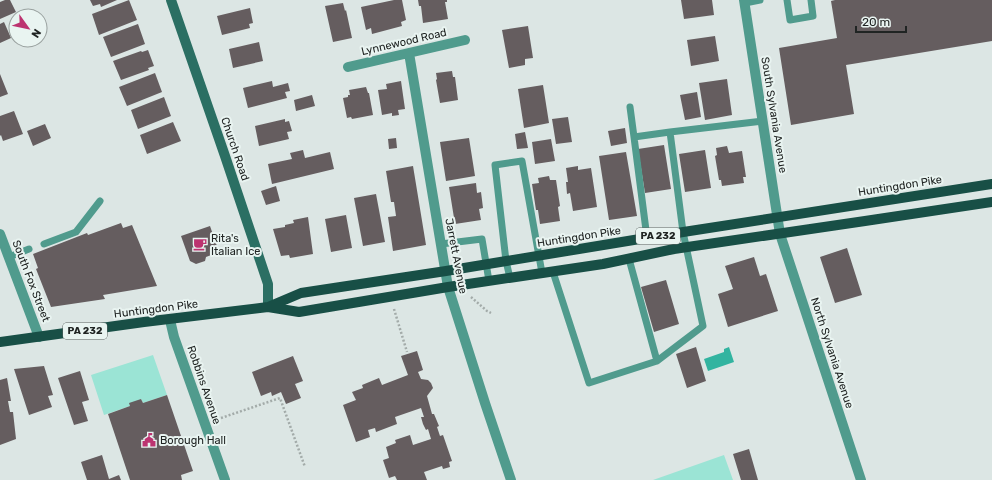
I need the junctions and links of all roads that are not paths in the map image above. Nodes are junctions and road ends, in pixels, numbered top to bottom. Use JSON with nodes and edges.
{"nodes":[{"id":1,"x":171,"y":0,"type":"edge"},
{"id":2,"x":760,"y":0,"type":"edge"},
{"id":3,"x":787,"y":0,"type":"edge"},
{"id":4,"x":811,"y":0,"type":"edge"},
{"id":5,"x":745,"y":2,"type":"edge"},
{"id":6,"x":465,"y":40,"type":"dead end"},
{"id":7,"x":409,"y":53,"type":"junction"},
{"id":8,"x":348,"y":67,"type":"dead end"},
{"id":9,"x":630,"y":107,"type":"dead end"},
{"id":10,"x":764,"y":121,"type":"junction"},
{"id":11,"x":670,"y":132,"type":"junction"},
{"id":12,"x":634,"y":137,"type":"junction"},
{"id":13,"x":992,"y":184,"type":"edge"},
{"id":14,"x":100,"y":201,"type":"dead end"},
{"id":15,"x":992,"y":202,"type":"edge"},
{"id":16,"x":778,"y":217,"type":"junction"},
{"id":17,"x":683,"y":232,"type":"junction"},
{"id":18,"x":0,"y":234,"type":"edge"},
{"id":19,"x":780,"y":234,"type":"junction"},
{"id":20,"x":647,"y":238,"type":"junction"},
{"id":21,"x":44,"y":244,"type":"dead end"},
{"id":22,"x":441,"y":244,"type":"junction"},
{"id":23,"x":686,"y":247,"type":"junction"},
{"id":24,"x":29,"y":249,"type":"dead end"},
{"id":25,"x":539,"y":256,"type":"junction"},
{"id":26,"x":9,"y":257,"type":"junction"},
{"id":27,"x":629,"y":258,"type":"junction"},
{"id":28,"x":506,"y":261,"type":"junction"},
{"id":29,"x":486,"y":265,"type":"junction"},
{"id":30,"x":446,"y":271,"type":"junction"},
{"id":31,"x":552,"y":272,"type":"junction"},
{"id":32,"x":542,"y":273,"type":"junction"},
{"id":33,"x":510,"y":278,"type":"junction"},
{"id":34,"x":489,"y":281,"type":"junction"},
{"id":35,"x":448,"y":287,"type":"junction"},
{"id":36,"x":268,"y":307,"type":"junction"},
{"id":37,"x":170,"y":320,"type":"junction"},
{"id":38,"x":39,"y":337,"type":"junction"},
{"id":39,"x":0,"y":342,"type":"edge"},
{"id":40,"x":657,"y":360,"type":"junction"},
{"id":41,"x":225,"y":480,"type":"edge"},
{"id":42,"x":511,"y":480,"type":"edge"},
{"id":43,"x":861,"y":480,"type":"edge"}],
"edges":[{"from":1,"to":36,"type":"street","name":"Church Road"},
{"from":2,"to":5,"type":"lane"},
{"from":3,"to":4,"type":"lane"},
{"from":5,"to":10,"type":"street","name":"South Sylvania Avenue"},
{"from":6,"to":7,"type":"street","name":"Lynnewood Road"},
{"from":7,"to":8,"type":"street","name":"Lynnewood Road"},
{"from":7,"to":22,"type":"street","name":"Jarrett Avenue"},
{"from":9,"to":12,"type":"lane"},
{"from":10,"to":11,"type":"lane"},
{"from":10,"to":16,"type":"street","name":"South Sylvania Avenue"},
{"from":11,"to":12,"type":"lane"},
{"from":11,"to":17,"type":"lane"},
{"from":12,"to":20,"type":"lane"},
{"from":13,"to":16,"type":"main road","name":"Huntingdon Pike","number":"PA 232"},
{"from":14,"to":21,"type":"lane"},
{"from":15,"to":19,"type":"main road","name":"Huntingdon Pike","number":"PA 232"},
{"from":16,"to":17,"type":"main road","name":"Huntingdon Pike","number":"PA 232"},
{"from":16,"to":19,"type":"street","name":"South Sylvania Avenue"},
{"from":17,"to":20,"type":"main road","name":"Huntingdon Pike","number":"PA 232"},
{"from":17,"to":23,"type":"lane"},
{"from":18,"to":26,"type":"street","name":"South Fox Street"},
{"from":19,"to":23,"type":"main road","name":"Huntingdon Pike","number":"PA 232"},
{"from":19,"to":43,"type":"street","name":"North Sylvania Avenue"},
{"from":20,"to":25,"type":"main road","name":"Huntingdon Pike","number":"PA 232"},
{"from":22,"to":29,"type":"lane"},
{"from":22,"to":30,"type":"street","name":"Jarrett Avenue"},
{"from":23,"to":27,"type":"main road","name":"Huntingdon Pike","number":"PA 232"},
{"from":23,"to":40,"type":"lane"},
{"from":24,"to":26,"type":"lane"},
{"from":25,"to":28,"type":"main road","name":"Huntingdon Pike","number":"PA 232"},
{"from":25,"to":28,"type":"lane"},
{"from":25,"to":32,"type":"lane"},
{"from":26,"to":38,"type":"street","name":"South Fox Street"},
{"from":27,"to":31,"type":"main road","name":"Huntingdon Pike","number":"PA 232"},
{"from":27,"to":40,"type":"lane"},
{"from":28,"to":29,"type":"main road","name":"Huntingdon Pike","number":"PA 232"},
{"from":28,"to":33,"type":"lane"},
{"from":29,"to":30,"type":"main road","name":"Huntingdon Pike","number":"PA 232"},
{"from":29,"to":34,"type":"lane"},
{"from":30,"to":35,"type":"street","name":"Jarrett Avenue"},
{"from":30,"to":36,"type":"main road","name":"Huntingdon Pike","number":"PA 232"},
{"from":31,"to":32,"type":"main road","name":"Huntingdon Pike","number":"PA 232"},
{"from":31,"to":40,"type":"lane"},
{"from":32,"to":33,"type":"main road","name":"Huntingdon Pike","number":"PA 232"},
{"from":33,"to":34,"type":"main road","name":"Huntingdon Pike","number":"PA 232"},
{"from":34,"to":35,"type":"main road","name":"Huntingdon Pike","number":"PA 232"},
{"from":35,"to":36,"type":"main road","name":"Huntingdon Pike","number":"PA 232"},
{"from":35,"to":42,"type":"street","name":"Jarrett Avenue"},
{"from":36,"to":37,"type":"main road","name":"Huntingdon Pike","number":"PA 232"},
{"from":37,"to":38,"type":"main road","name":"Huntingdon Pike","number":"PA 232"},
{"from":37,"to":41,"type":"street","name":"Robbins Avenue"},
{"from":38,"to":39,"type":"main road","name":"Huntingdon Pike","number":"PA 232"}]}
